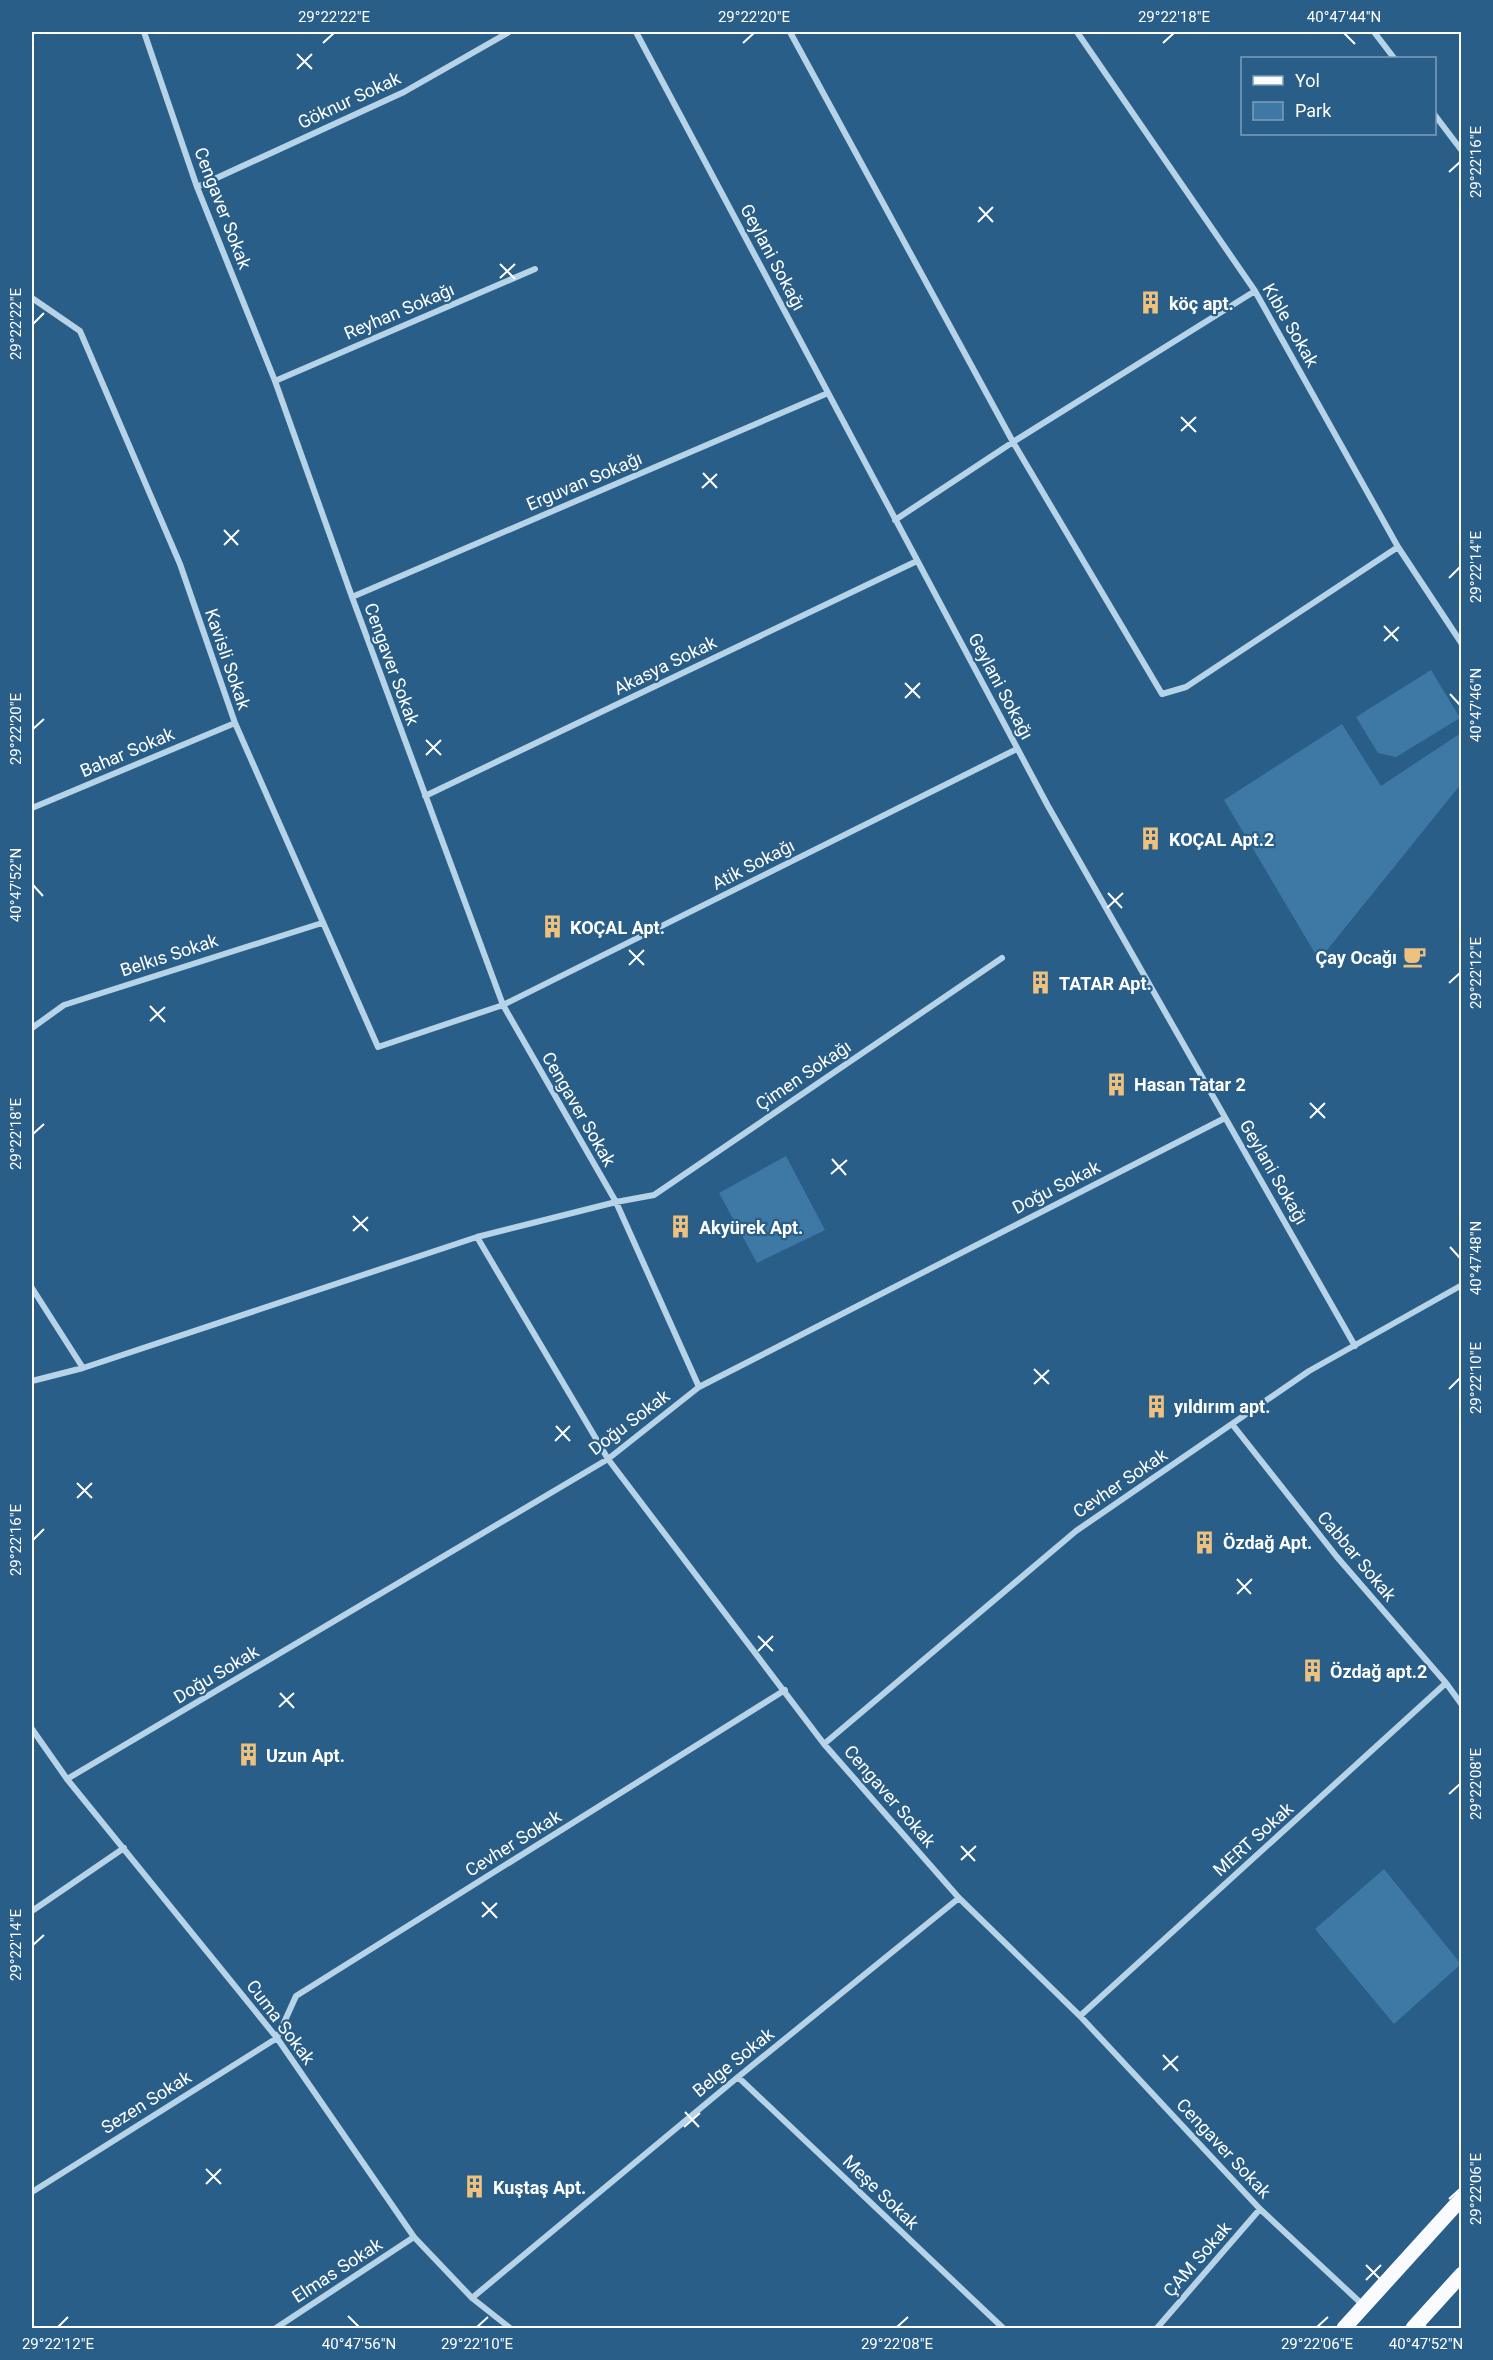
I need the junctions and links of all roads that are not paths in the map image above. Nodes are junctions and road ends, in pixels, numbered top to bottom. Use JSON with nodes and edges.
{"nodes":[{"id":1,"x":144,"y":32,"type":"edge"},
{"id":2,"x":509,"y":32,"type":"edge"},
{"id":3,"x":636,"y":32,"type":"edge"},
{"id":4,"x":790,"y":32,"type":"edge"},
{"id":5,"x":1077,"y":32,"type":"edge"},
{"id":6,"x":1374,"y":32,"type":"edge"},
{"id":7,"x":1393,"y":57,"type":"edge"},
{"id":8,"x":1436,"y":117,"type":"edge"},
{"id":9,"x":1461,"y":148,"type":"edge"},
{"id":10,"x":197,"y":187,"type":"junction"},
{"id":11,"x":535,"y":269,"type":"dead end"},
{"id":12,"x":1255,"y":291,"type":"junction"},
{"id":13,"x":32,"y":298,"type":"edge"},
{"id":14,"x":275,"y":381,"type":"junction"},
{"id":15,"x":828,"y":393,"type":"junction"},
{"id":16,"x":1013,"y":442,"type":"junction"},
{"id":17,"x":896,"y":520,"type":"junction"},
{"id":18,"x":1398,"y":546,"type":"junction"},
{"id":19,"x":917,"y":561,"type":"junction"},
{"id":20,"x":352,"y":597,"type":"junction"},
{"id":21,"x":1461,"y":644,"type":"edge"},
{"id":22,"x":234,"y":723,"type":"junction"},
{"id":23,"x":1017,"y":749,"type":"junction"},
{"id":24,"x":425,"y":796,"type":"junction"},
{"id":25,"x":32,"y":808,"type":"edge"},
{"id":26,"x":322,"y":923,"type":"junction"},
{"id":27,"x":1002,"y":958,"type":"dead end"},
{"id":28,"x":503,"y":1005,"type":"junction"},
{"id":29,"x":32,"y":1028,"type":"edge"},
{"id":30,"x":378,"y":1047,"type":"joint"},
{"id":31,"x":1225,"y":1118,"type":"junction"},
{"id":32,"x":616,"y":1202,"type":"junction"},
{"id":33,"x":477,"y":1238,"type":"junction"},
{"id":34,"x":1461,"y":1285,"type":"edge"},
{"id":35,"x":32,"y":1288,"type":"edge"},
{"id":36,"x":1355,"y":1346,"type":"junction"},
{"id":37,"x":83,"y":1368,"type":"junction"},
{"id":38,"x":32,"y":1381,"type":"edge"},
{"id":39,"x":699,"y":1387,"type":"junction"},
{"id":40,"x":1232,"y":1424,"type":"junction"},
{"id":41,"x":608,"y":1459,"type":"junction"},
{"id":42,"x":1446,"y":1683,"type":"junction"},
{"id":43,"x":785,"y":1690,"type":"junction"},
{"id":44,"x":1461,"y":1705,"type":"edge"},
{"id":45,"x":32,"y":1729,"type":"edge"},
{"id":46,"x":824,"y":1744,"type":"junction"},
{"id":47,"x":67,"y":1779,"type":"junction"},
{"id":48,"x":124,"y":1848,"type":"junction"},
{"id":49,"x":959,"y":1898,"type":"junction"},
{"id":50,"x":32,"y":1911,"type":"edge"},
{"id":51,"x":1080,"y":2016,"type":"junction"},
{"id":52,"x":277,"y":2038,"type":"junction"},
{"id":53,"x":738,"y":2077,"type":"junction"},
{"id":54,"x":32,"y":2192,"type":"edge"},
{"id":55,"x":1457,"y":2206,"type":"edge"},
{"id":56,"x":1260,"y":2209,"type":"junction"},
{"id":57,"x":414,"y":2237,"type":"junction"},
{"id":58,"x":1461,"y":2274,"type":"edge"},
{"id":59,"x":472,"y":2298,"type":"junction"},
{"id":60,"x":1364,"y":2306,"type":"junction"},
{"id":61,"x":276,"y":2328,"type":"edge"},
{"id":62,"x":510,"y":2328,"type":"edge"},
{"id":63,"x":1003,"y":2328,"type":"edge"},
{"id":64,"x":1157,"y":2328,"type":"edge"},
{"id":65,"x":1344,"y":2328,"type":"edge"},
{"id":66,"x":1413,"y":2328,"type":"edge"}],
"edges":[{"from":1,"to":10,"type":"street","name":"Cengaver Sokak"},
{"from":2,"to":10,"type":"street","name":"Göknur Sokak"},
{"from":3,"to":15,"type":"street","name":"Geylani Sokağı"},
{"from":4,"to":16,"type":"street"},
{"from":5,"to":12,"type":"street","name":"Kıble Sokak"},
{"from":6,"to":7,"type":"street"},
{"from":8,"to":9,"type":"street"},
{"from":10,"to":14,"type":"street","name":"Cengaver Sokak"},
{"from":11,"to":14,"type":"street","name":"Reyhan Sokağı"},
{"from":12,"to":16,"type":"street"},
{"from":12,"to":18,"type":"street","name":"Kıble Sokak"},
{"from":13,"to":22,"type":"street","name":"Kavisli Sokak"},
{"from":14,"to":20,"type":"street","name":"Cengaver Sokak"},
{"from":15,"to":17,"type":"street","name":"Geylani Sokağı"},
{"from":15,"to":20,"type":"street","name":"Erguvan Sokağı"},
{"from":16,"to":17,"type":"street"},
{"from":16,"to":18,"type":"street"},
{"from":17,"to":19,"type":"street","name":"Geylani Sokağı"},
{"from":18,"to":21,"type":"street","name":"Kıble Sokak"},
{"from":19,"to":23,"type":"street","name":"Geylani Sokağı"},
{"from":19,"to":24,"type":"street","name":"Akasya Sokak"},
{"from":20,"to":24,"type":"street","name":"Cengaver Sokak"},
{"from":22,"to":25,"type":"street","name":"Bahar Sokak"},
{"from":22,"to":26,"type":"street","name":"Kavisli Sokak"},
{"from":23,"to":28,"type":"street","name":"Atik Sokağı"},
{"from":23,"to":31,"type":"street","name":"Geylani Sokağı"},
{"from":24,"to":28,"type":"street","name":"Cengaver Sokak"},
{"from":26,"to":29,"type":"street","name":"Belkıs Sokak"},
{"from":26,"to":30,"type":"street","name":"Kavisli Sokak"},
{"from":27,"to":32,"type":"street","name":"Çimen Sokağı"},
{"from":28,"to":30,"type":"street","name":"Atik Sokağı"},
{"from":28,"to":32,"type":"street","name":"Cengaver Sokak"},
{"from":31,"to":36,"type":"street","name":"Geylani Sokağı"},
{"from":31,"to":39,"type":"street","name":"Doğu Sokak"},
{"from":32,"to":33,"type":"street","name":"Çimen Sokağı"},
{"from":32,"to":39,"type":"street","name":"Cengaver Sokak"},
{"from":33,"to":37,"type":"street","name":"Çimen Sokağı"},
{"from":33,"to":41,"type":"street","name":"Cengaver Sokak"},
{"from":34,"to":36,"type":"street","name":"Cevher Sokak"},
{"from":35,"to":37,"type":"street"},
{"from":36,"to":40,"type":"street","name":"Cevher Sokak"},
{"from":37,"to":38,"type":"street","name":"Çimen Sokağı"},
{"from":39,"to":41,"type":"street","name":"Doğu Sokak"},
{"from":40,"to":42,"type":"street","name":"Cabbar Sokak"},
{"from":40,"to":46,"type":"street","name":"Cevher Sokak"},
{"from":41,"to":43,"type":"street","name":"Cengaver Sokak"},
{"from":41,"to":47,"type":"street","name":"Doğu Sokak"},
{"from":42,"to":44,"type":"street","name":"Cabbar Sokak"},
{"from":42,"to":51,"type":"street","name":"MERT Sokak"},
{"from":43,"to":46,"type":"street","name":"Cengaver Sokak"},
{"from":43,"to":52,"type":"street","name":"Cevher Sokak"},
{"from":45,"to":47,"type":"street","name":"Cuma Sokak"},
{"from":46,"to":49,"type":"street","name":"Cengaver Sokak"},
{"from":47,"to":48,"type":"street","name":"Cuma Sokak"},
{"from":48,"to":50,"type":"street"},
{"from":48,"to":52,"type":"street","name":"Cuma Sokak"},
{"from":49,"to":51,"type":"street","name":"Cengaver Sokak"},
{"from":49,"to":53,"type":"street","name":"Belge Sokak"},
{"from":51,"to":56,"type":"street","name":"Cengaver Sokak"},
{"from":52,"to":54,"type":"street","name":"Sezen Sokak"},
{"from":52,"to":57,"type":"street","name":"Cuma Sokak"},
{"from":53,"to":59,"type":"street","name":"Belge Sokak"},
{"from":53,"to":63,"type":"street","name":"Meşe Sokak"},
{"from":55,"to":60,"type":"main road"},
{"from":56,"to":60,"type":"street","name":"Cengaver Sokak"},
{"from":56,"to":64,"type":"street","name":"ÇAM Sokak"},
{"from":57,"to":59,"type":"street","name":"Cuma Sokak"},
{"from":57,"to":61,"type":"street","name":"Elmas Sokak"},
{"from":58,"to":66,"type":"main road"},
{"from":59,"to":62,"type":"street","name":"Cuma Sokak"},
{"from":60,"to":65,"type":"main road"}]}
